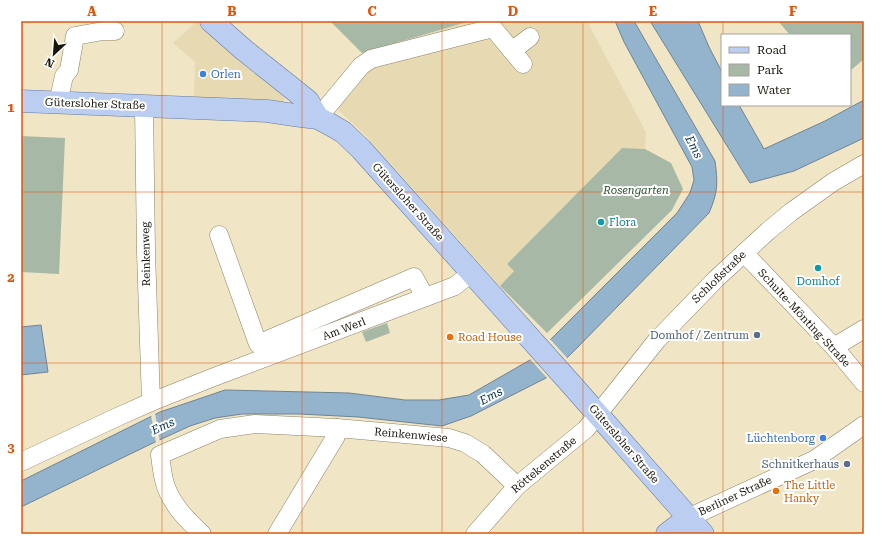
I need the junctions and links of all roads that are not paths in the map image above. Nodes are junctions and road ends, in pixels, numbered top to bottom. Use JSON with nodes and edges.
{"nodes":[{"id":1,"x":211,"y":21,"type":"edge"},
{"id":2,"x":115,"y":30,"type":"dead end"},
{"id":3,"x":530,"y":37,"type":"dead end"},
{"id":4,"x":21,"y":101,"type":"edge"},
{"id":5,"x":58,"y":103,"type":"junction"},
{"id":6,"x":144,"y":106,"type":"junction"},
{"id":7,"x":318,"y":118,"type":"junction"},
{"id":8,"x":864,"y":164,"type":"edge"},
{"id":9,"x":220,"y":235,"type":"dead end"},
{"id":10,"x":744,"y":253,"type":"junction"},
{"id":11,"x":471,"y":273,"type":"junction"},
{"id":12,"x":425,"y":297,"type":"junction"},
{"id":13,"x":299,"y":327,"type":"junction"},
{"id":14,"x":864,"y":329,"type":"edge"},
{"id":15,"x":306,"y":343,"type":"junction"},
{"id":16,"x":834,"y":347,"type":"junction"},
{"id":17,"x":864,"y":383,"type":"edge"},
{"id":18,"x":151,"y":402,"type":"junction"},
{"id":19,"x":598,"y":414,"type":"junction"},
{"id":20,"x":864,"y":424,"type":"edge"},
{"id":21,"x":337,"y":428,"type":"junction"},
{"id":22,"x":21,"y":462,"type":"edge"},
{"id":23,"x":517,"y":486,"type":"junction"},
{"id":24,"x":688,"y":518,"type":"junction"},
{"id":25,"x":202,"y":534,"type":"edge"},
{"id":26,"x":277,"y":534,"type":"edge"},
{"id":27,"x":475,"y":534,"type":"edge"},
{"id":28,"x":667,"y":534,"type":"edge"},
{"id":29,"x":703,"y":534,"type":"edge"}],
"edges":[{"from":1,"to":7,"type":"main road"},
{"from":2,"to":5,"type":"street"},
{"from":3,"to":7,"type":"street"},
{"from":4,"to":5,"type":"main road","name":"Gütersloher Straße"},
{"from":5,"to":6,"type":"main road","name":"Gütersloher Straße"},
{"from":6,"to":7,"type":"main road","name":"Gütersloher Straße"},
{"from":6,"to":18,"type":"street","name":"Reinkenweg"},
{"from":7,"to":11,"type":"main road","name":"Gütersloher Straße"},
{"from":8,"to":10,"type":"street","name":"Schloßstraße"},
{"from":9,"to":13,"type":"street"},
{"from":10,"to":16,"type":"street","name":"Schulte-Mönting-Straße"},
{"from":10,"to":19,"type":"street","name":"Schloßstraße"},
{"from":11,"to":12,"type":"street","name":"Am Werl"},
{"from":11,"to":19,"type":"main road","name":"Gütersloher Straße"},
{"from":12,"to":13,"type":"street"},
{"from":12,"to":15,"type":"street","name":"Am Werl"},
{"from":13,"to":15,"type":"street"},
{"from":14,"to":16,"type":"street"},
{"from":15,"to":18,"type":"street","name":"Am Werl"},
{"from":16,"to":17,"type":"street","name":"Schulte-Mönting-Straße"},
{"from":18,"to":22,"type":"street","name":"Am Werl"},
{"from":19,"to":23,"type":"street","name":"Röttekenstraße"},
{"from":19,"to":24,"type":"main road","name":"Gütersloher Straße"},
{"from":20,"to":24,"type":"street","name":"Berliner Straße"},
{"from":21,"to":23,"type":"street","name":"Reinkenwiese"},
{"from":21,"to":25,"type":"street","name":"Reinkenwiese"},
{"from":21,"to":26,"type":"street"},
{"from":23,"to":27,"type":"street","name":"Röttekenstraße"},
{"from":24,"to":28,"type":"main road"},
{"from":24,"to":29,"type":"main road","name":"Gütersloher Straße"}]}
